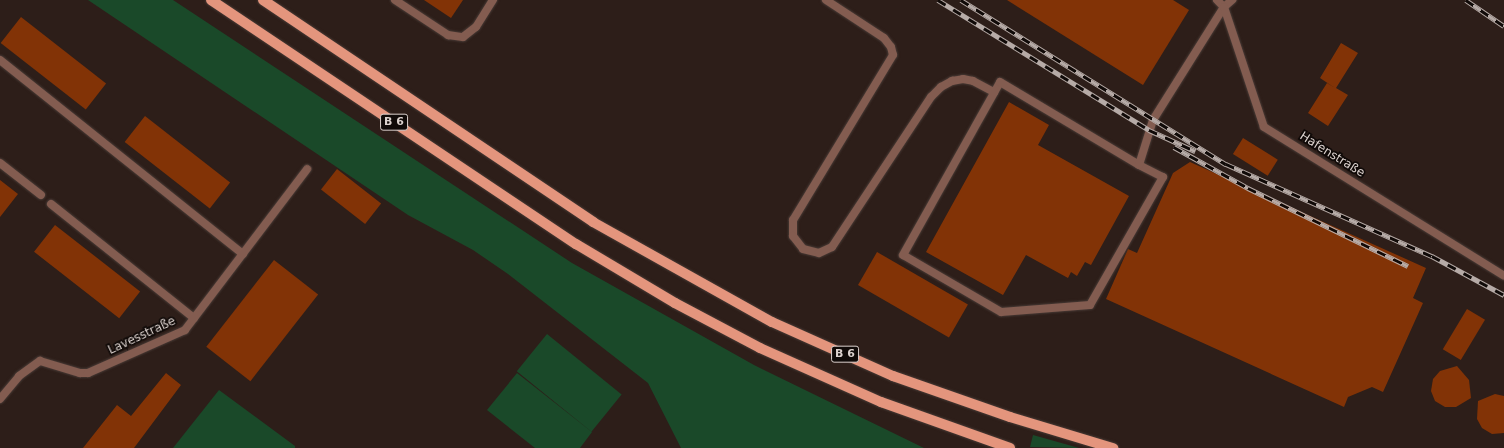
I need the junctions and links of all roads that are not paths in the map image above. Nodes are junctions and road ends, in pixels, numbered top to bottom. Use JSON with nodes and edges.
{"nodes":[{"id":1,"x":211,"y":0,"type":"edge"},
{"id":2,"x":262,"y":0,"type":"edge"},
{"id":3,"x":395,"y":0,"type":"edge"},
{"id":4,"x":493,"y":0,"type":"edge"},
{"id":5,"x":826,"y":0,"type":"edge"},
{"id":6,"x":1217,"y":0,"type":"edge"},
{"id":7,"x":1232,"y":0,"type":"edge"},
{"id":8,"x":1224,"y":7,"type":"junction"},
{"id":9,"x":0,"y":60,"type":"edge"},
{"id":10,"x":994,"y":92,"type":"junction"},
{"id":11,"x":0,"y":163,"type":"edge"},
{"id":12,"x":1139,"y":165,"type":"junction"},
{"id":13,"x":307,"y":169,"type":"dead end"},
{"id":14,"x":40,"y":194,"type":"dead end"},
{"id":15,"x":52,"y":204,"type":"dead end"},
{"id":16,"x":243,"y":254,"type":"junction"},
{"id":17,"x":1504,"y":276,"type":"edge"},
{"id":18,"x":194,"y":318,"type":"junction"},
{"id":19,"x":0,"y":399,"type":"edge"},
{"id":20,"x":1010,"y":448,"type":"edge"},
{"id":21,"x":1113,"y":448,"type":"edge"}],
"edges":[{"from":1,"to":20,"type":"main road","number":"B 6"},
{"from":2,"to":21,"type":"main road","number":"B 6"},
{"from":3,"to":4,"type":"street"},
{"from":5,"to":10,"type":"street"},
{"from":6,"to":8,"type":"street","name":"Hafenstraße"},
{"from":7,"to":8,"type":"street"},
{"from":8,"to":12,"type":"street"},
{"from":8,"to":17,"type":"street","name":"Hafenstraße"},
{"from":9,"to":16,"type":"street"},
{"from":10,"to":12,"type":"street"},
{"from":10,"to":12,"type":"street"},
{"from":11,"to":14,"type":"street"},
{"from":13,"to":16,"type":"street","name":"Lavesstraße"},
{"from":15,"to":18,"type":"street"},
{"from":16,"to":18,"type":"street","name":"Lavesstraße"},
{"from":18,"to":19,"type":"street","name":"Lavesstraße"}]}
